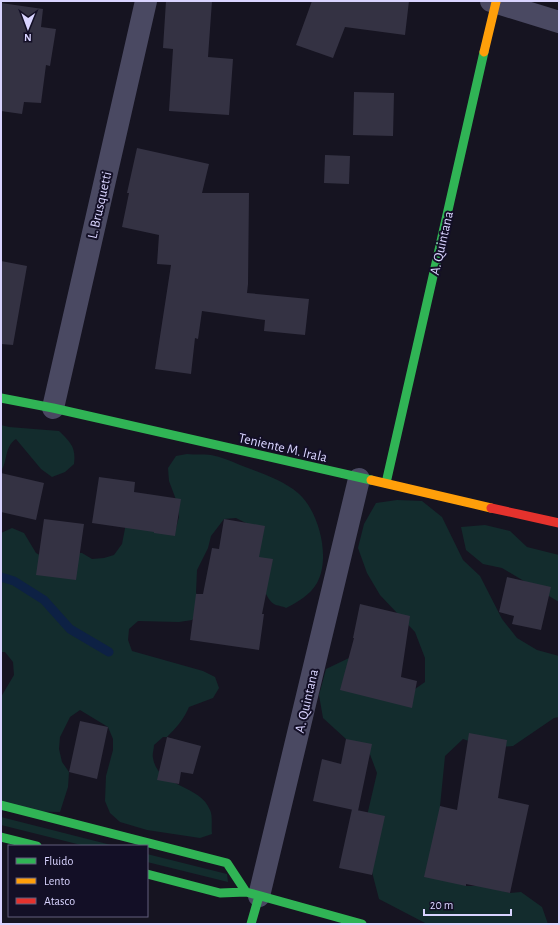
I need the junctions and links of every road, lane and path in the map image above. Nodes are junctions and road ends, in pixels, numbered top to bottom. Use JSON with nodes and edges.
{"nodes":[{"id":1,"x":146,"y":1,"type":"edge"},
{"id":2,"x":494,"y":2,"type":"edge"},
{"id":3,"x":559,"y":22,"type":"edge"},
{"id":4,"x":1,"y":398,"type":"edge"},
{"id":5,"x":53,"y":408,"type":"junction"},
{"id":6,"x":359,"y":479,"type":"junction"},
{"id":7,"x":386,"y":484,"type":"junction"},
{"id":8,"x":559,"y":523,"type":"edge"},
{"id":9,"x":1,"y":806,"type":"edge"},
{"id":10,"x":1,"y":837,"type":"edge"},
{"id":11,"x":33,"y":845,"type":"edge"},
{"id":12,"x":148,"y":874,"type":"edge"},
{"id":13,"x":253,"y":894,"type":"junction"},
{"id":14,"x":251,"y":924,"type":"edge"},
{"id":15,"x":362,"y":924,"type":"edge"}],
"edges":[{"from":1,"to":5,"type":"street","name":"L. Brusquetti"},
{"from":2,"to":3,"type":"street"},
{"from":2,"to":7,"type":"street","name":"A. Quintana"},
{"from":4,"to":5,"type":"street","name":"Teniente M. Irala"},
{"from":5,"to":6,"type":"street","name":"Teniente M. Irala"},
{"from":6,"to":7,"type":"street","name":"Teniente M. Irala"},
{"from":6,"to":13,"type":"street","name":"A. Quintana"},
{"from":7,"to":8,"type":"street","name":"Teniente M. Irala"},
{"from":9,"to":13,"type":"street"},
{"from":10,"to":11,"type":"street"},
{"from":12,"to":13,"type":"street"},
{"from":13,"to":14,"type":"street","name":"A. Quintana"},
{"from":13,"to":15,"type":"street"}]}
